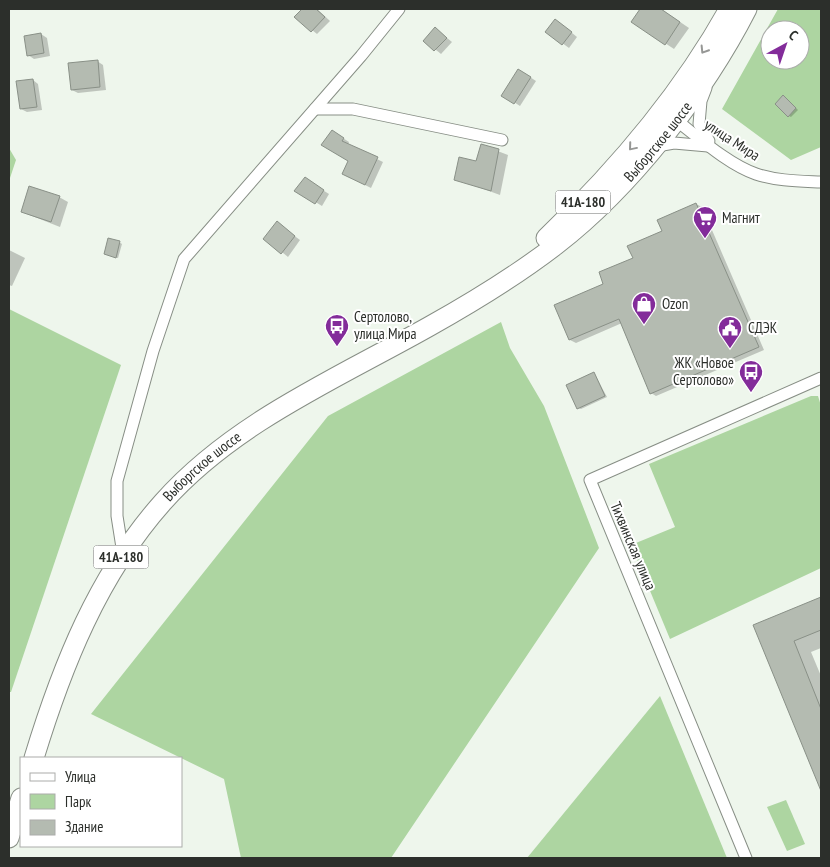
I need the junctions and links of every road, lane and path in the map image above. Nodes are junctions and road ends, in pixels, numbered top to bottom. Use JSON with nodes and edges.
{"nodes":[{"id":1,"x":399,"y":9,"type":"edge"},
{"id":2,"x":729,"y":9,"type":"edge"},
{"id":3,"x":747,"y":9,"type":"edge"},
{"id":4,"x":718,"y":58,"type":"junction"},
{"id":5,"x":316,"y":109,"type":"junction"},
{"id":6,"x":670,"y":115,"type":"junction"},
{"id":7,"x":502,"y":140,"type":"dead end"},
{"id":8,"x":656,"y":146,"type":"junction"},
{"id":9,"x":712,"y":147,"type":"junction"},
{"id":10,"x":821,"y":182,"type":"edge"},
{"id":11,"x":494,"y":288,"type":"junction"},
{"id":12,"x":821,"y":378,"type":"edge"},
{"id":13,"x":123,"y":554,"type":"junction"},
{"id":14,"x":34,"y":757,"type":"edge"},
{"id":15,"x":20,"y":801,"type":"edge"},
{"id":16,"x":9,"y":838,"type":"edge"},
{"id":17,"x":746,"y":858,"type":"edge"}],
"edges":[{"from":1,"to":5,"type":"street"},
{"from":2,"to":6,"type":"main road","name":"Выборгское шоссе","number":"41А-180","one_way":true},
{"from":3,"to":4,"type":"main road","name":"Выборгское шоссе","number":"41А-180"},
{"from":4,"to":6,"type":"main road","name":"Выборгское шоссе","number":"41А-180"},
{"from":4,"to":9,"type":"street"},
{"from":5,"to":7,"type":"street"},
{"from":5,"to":13,"type":"street"},
{"from":6,"to":8,"type":"main road","name":"Выборгское шоссе","number":"41А-180"},
{"from":6,"to":9,"type":"street","name":"улица Мира"},
{"from":6,"to":11,"type":"main road","name":"Выборгское шоссе","number":"41А-180","one_way":true},
{"from":8,"to":9,"type":"street"},
{"from":8,"to":11,"type":"main road","name":"Выборгское шоссе","number":"41А-180"},
{"from":9,"to":10,"type":"street","name":"улица Мира"},
{"from":11,"to":13,"type":"main road","name":"Выборгское шоссе","number":"41А-180"},
{"from":12,"to":17,"type":"street","name":"Тихвинская улица"},
{"from":13,"to":14,"type":"main road","name":"Выборгское шоссе","number":"41А-180"},
{"from":15,"to":16,"type":"main road"}]}
